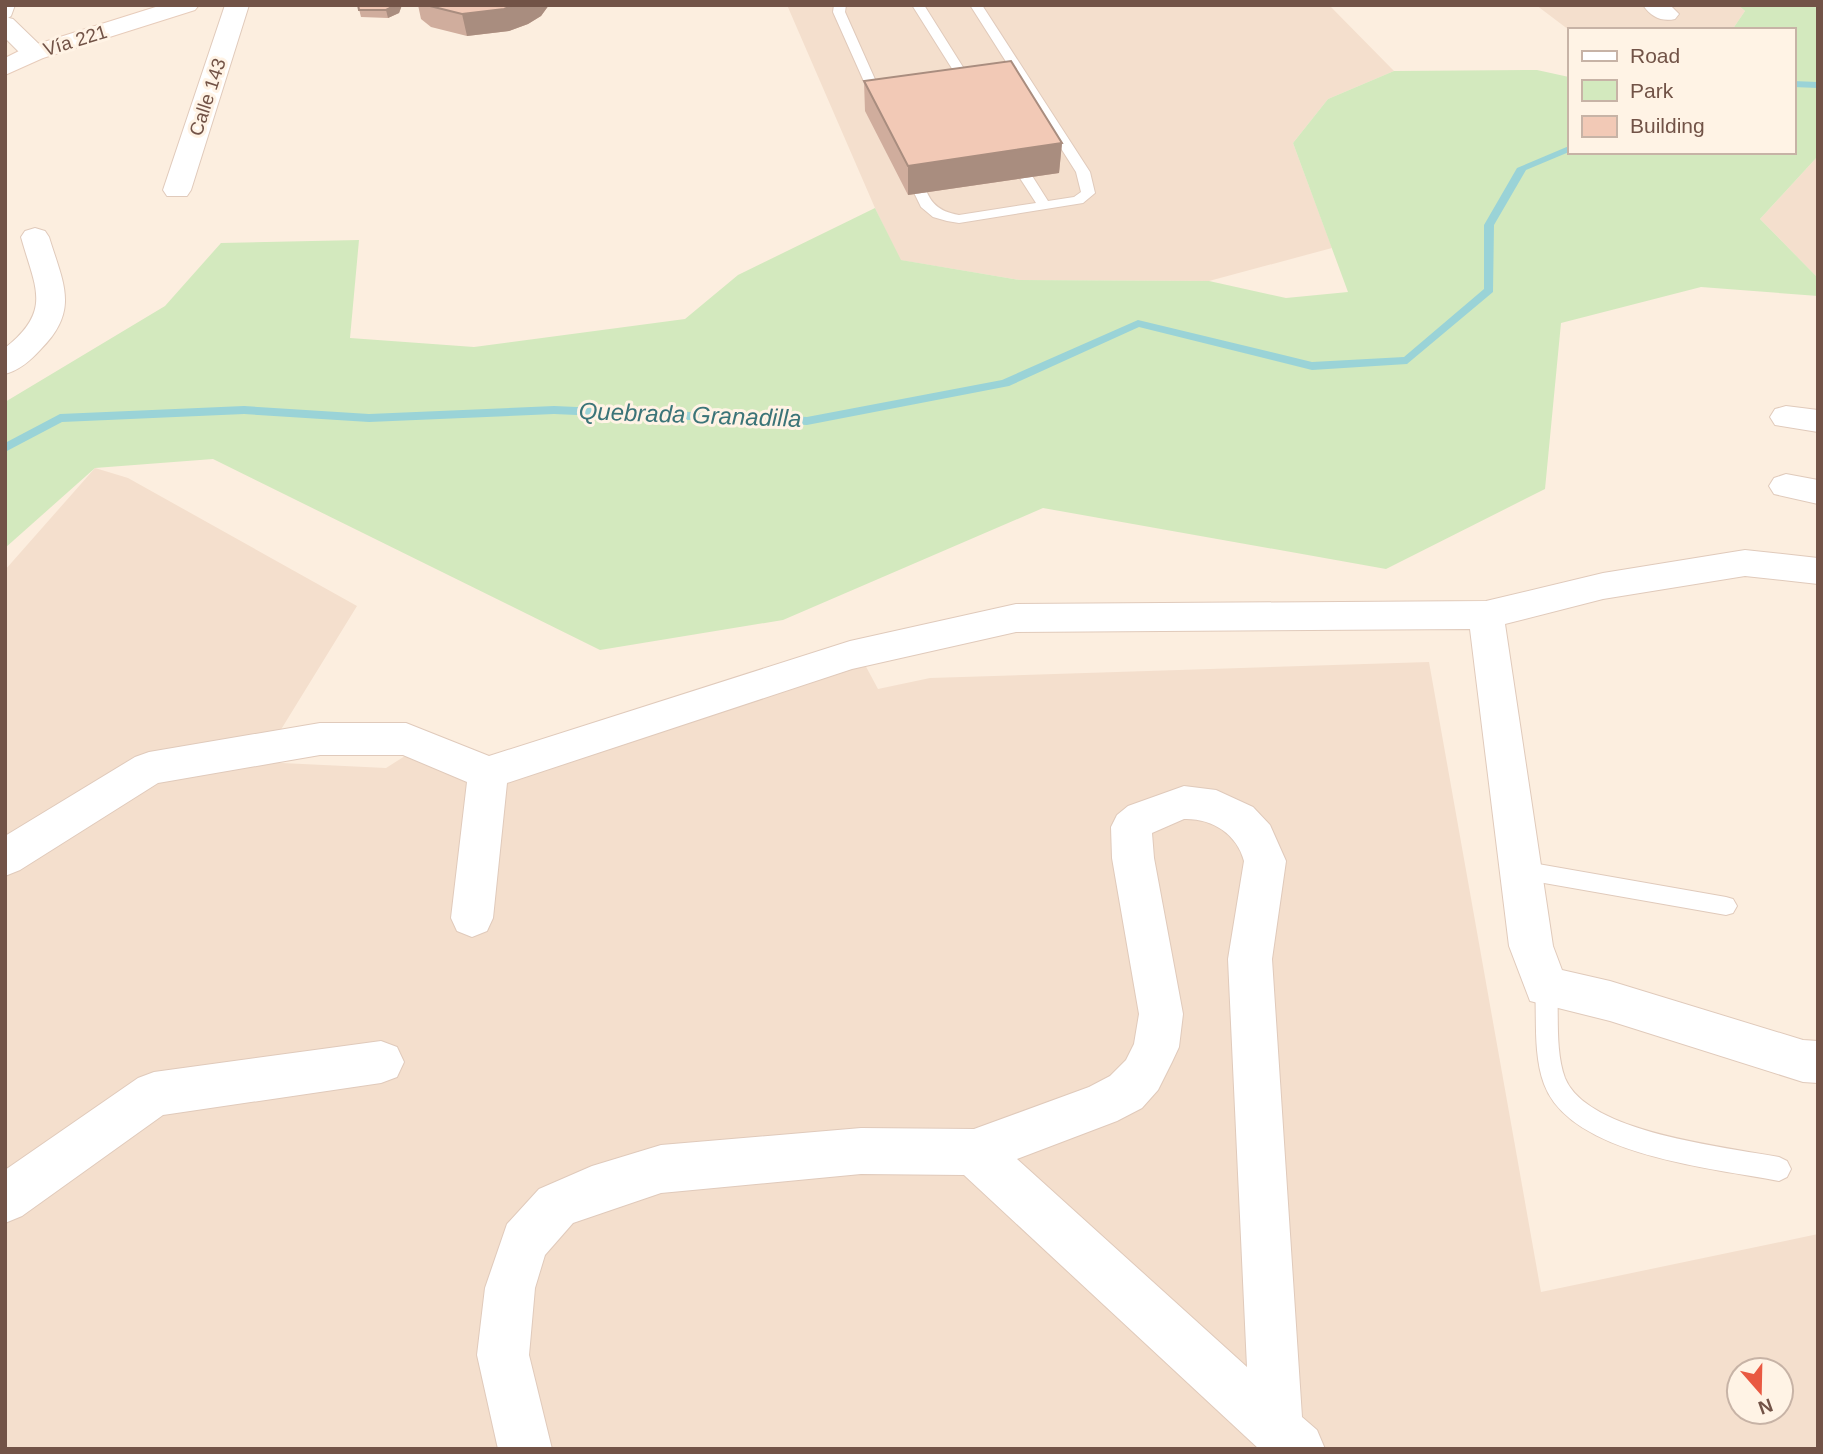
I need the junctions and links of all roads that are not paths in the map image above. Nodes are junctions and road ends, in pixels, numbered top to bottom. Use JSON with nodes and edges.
{"nodes":[{"id":1,"x":9,"y":5,"type":"edge"},
{"id":2,"x":187,"y":5,"type":"edge"},
{"id":3,"x":237,"y":5,"type":"edge"},
{"id":4,"x":840,"y":5,"type":"edge"},
{"id":5,"x":918,"y":5,"type":"edge"},
{"id":6,"x":976,"y":5,"type":"edge"},
{"id":7,"x":5,"y":16,"type":"edge"},
{"id":8,"x":5,"y":24,"type":"edge"},
{"id":9,"x":34,"y":53,"type":"junction"},
{"id":10,"x":5,"y":68,"type":"edge"},
{"id":11,"x":977,"y":99,"type":"edge"},
{"id":12,"x":889,"y":123,"type":"edge"},
{"id":13,"x":1007,"y":146,"type":"edge"},
{"id":14,"x":905,"y":160,"type":"edge"},
{"id":15,"x":177,"y":190,"type":"dead end"},
{"id":16,"x":1044,"y":205,"type":"junction"},
{"id":17,"x":35,"y":237,"type":"dead end"},
{"id":18,"x":5,"y":364,"type":"edge"},
{"id":19,"x":1786,"y":416,"type":"dead end"},
{"id":20,"x":1818,"y":421,"type":"edge"},
{"id":21,"x":1818,"y":571,"type":"edge"},
{"id":22,"x":1486,"y":615,"type":"junction"},
{"id":23,"x":488,"y":773,"type":"junction"},
{"id":24,"x":5,"y":858,"type":"edge"},
{"id":25,"x":1521,"y":870,"type":"junction"},
{"id":26,"x":1726,"y":906,"type":"dead end"},
{"id":27,"x":472,"y":918,"type":"dead end"},
{"id":28,"x":1546,"y":987,"type":"junction"},
{"id":29,"x":381,"y":1062,"type":"dead end"},
{"id":30,"x":1818,"y":1062,"type":"edge"},
{"id":31,"x":974,"y":1152,"type":"junction"},
{"id":32,"x":1779,"y":1168,"type":"dead end"},
{"id":33,"x":5,"y":1199,"type":"edge"},
{"id":34,"x":1287,"y":1437,"type":"edge"},
{"id":35,"x":525,"y":1449,"type":"edge"}],
"edges":[{"from":1,"to":7,"type":"lane"},
{"from":2,"to":9,"type":"street","name":"Vía 221"},
{"from":3,"to":15,"type":"street","name":"Calle 143"},
{"from":4,"to":12,"type":"lane"},
{"from":5,"to":11,"type":"lane"},
{"from":6,"to":16,"type":"lane"},
{"from":8,"to":9,"type":"street"},
{"from":9,"to":10,"type":"street","name":"Vía 221"},
{"from":13,"to":16,"type":"lane"},
{"from":14,"to":16,"type":"lane"},
{"from":17,"to":18,"type":"street"},
{"from":19,"to":20,"type":"street"},
{"from":21,"to":22,"type":"street"},
{"from":22,"to":23,"type":"street"},
{"from":22,"to":25,"type":"street"},
{"from":23,"to":24,"type":"street"},
{"from":23,"to":27,"type":"street"},
{"from":25,"to":26,"type":"lane"},
{"from":25,"to":28,"type":"street"},
{"from":28,"to":30,"type":"street"},
{"from":28,"to":32,"type":"lane"},
{"from":29,"to":33,"type":"street"},
{"from":31,"to":34,"type":"street"},
{"from":31,"to":34,"type":"street"},
{"from":31,"to":35,"type":"street"}]}
